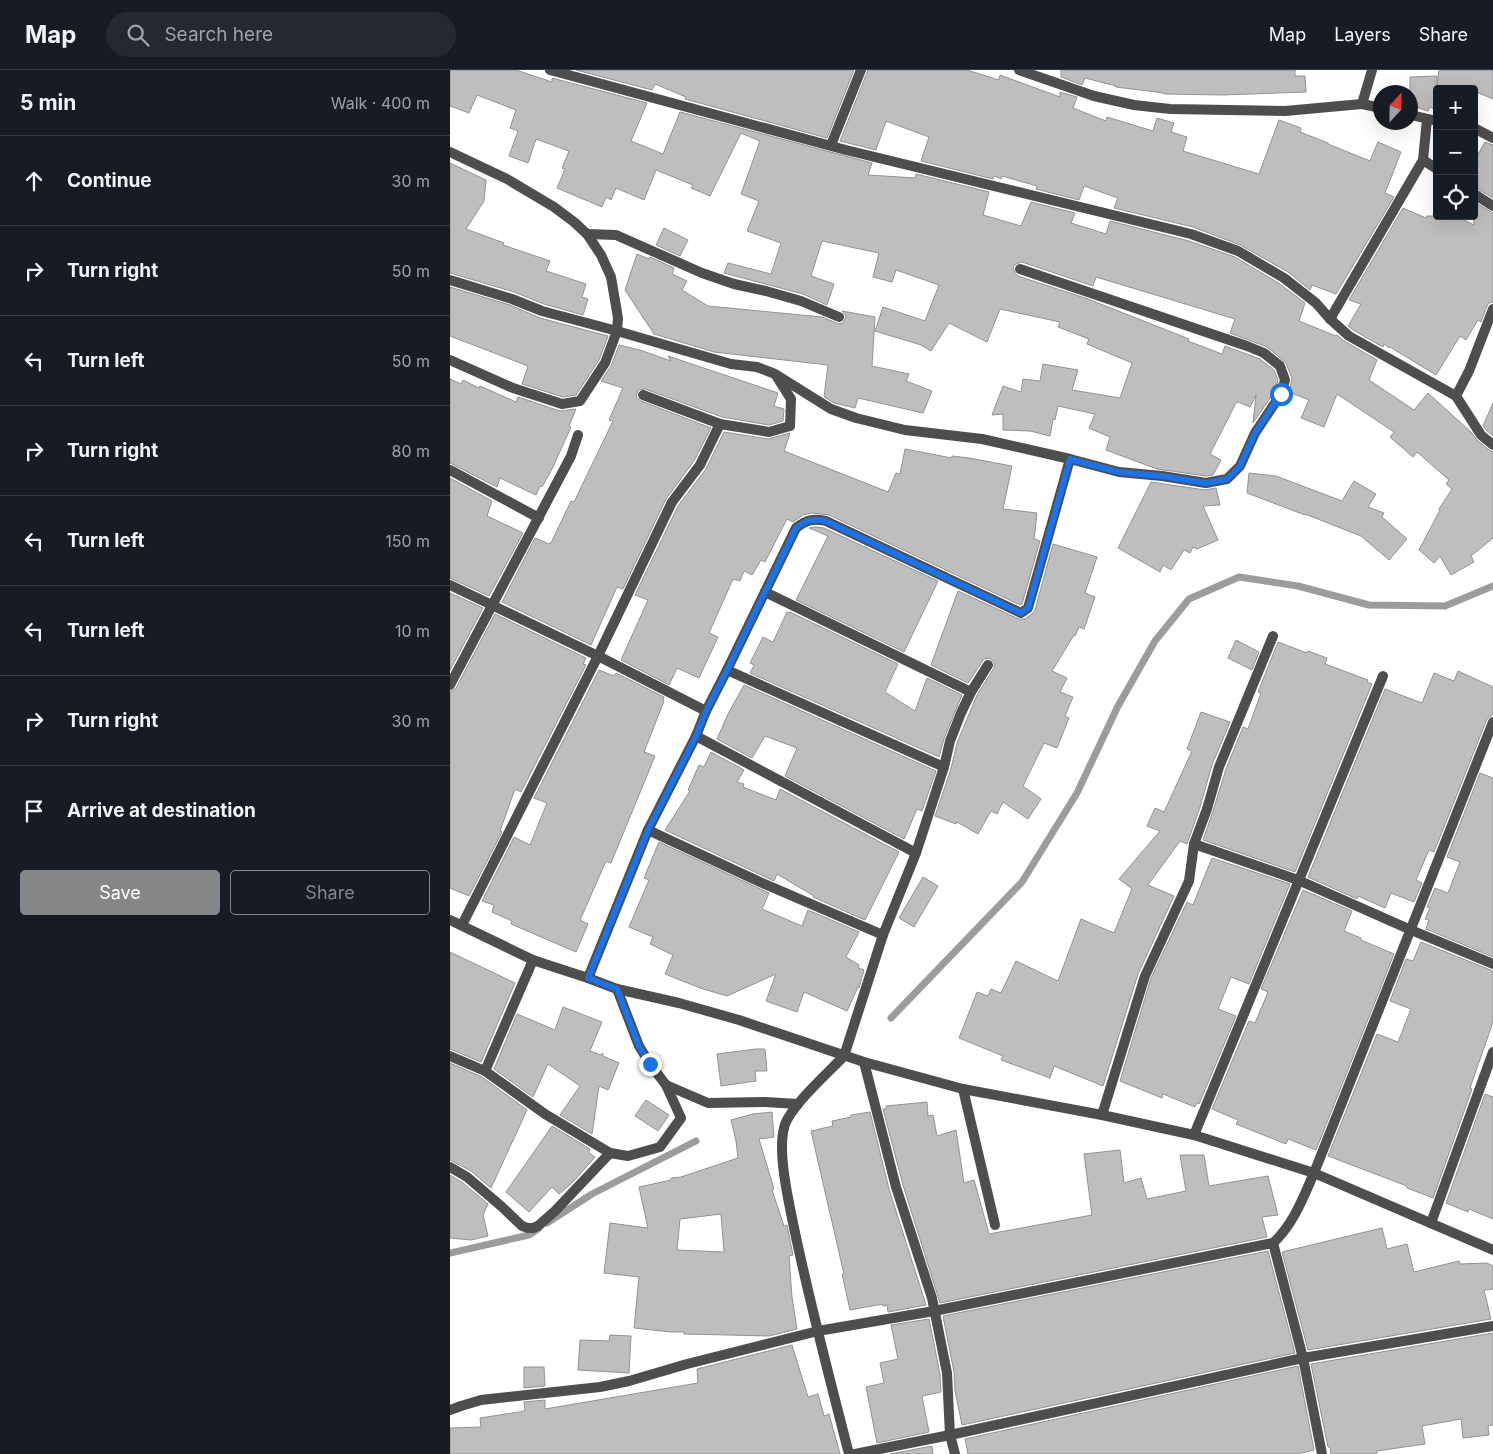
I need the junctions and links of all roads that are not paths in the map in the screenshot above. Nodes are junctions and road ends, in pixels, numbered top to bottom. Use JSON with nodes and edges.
{"nodes":[{"id":1,"x":550,"y":70,"type":"edge"},
{"id":2,"x":861,"y":70,"type":"edge"},
{"id":3,"x":1019,"y":70,"type":"edge"},
{"id":4,"x":1372,"y":70,"type":"edge"},
{"id":5,"x":1362,"y":104,"type":"junction"},
{"id":6,"x":1373,"y":106,"type":"edge"},
{"id":7,"x":1418,"y":117,"type":"edge"},
{"id":8,"x":1432,"y":120,"type":"edge"},
{"id":9,"x":1478,"y":130,"type":"edge"},
{"id":10,"x":1493,"y":138,"type":"edge"},
{"id":11,"x":831,"y":145,"type":"junction"},
{"id":12,"x":450,"y":152,"type":"edge"},
{"id":13,"x":1423,"y":160,"type":"junction"},
{"id":14,"x":1433,"y":166,"type":"edge"},
{"id":15,"x":1478,"y":197,"type":"edge"},
{"id":16,"x":1493,"y":206,"type":"edge"},
{"id":17,"x":587,"y":234,"type":"junction"},
{"id":18,"x":1020,"y":269,"type":"dead end"},
{"id":19,"x":450,"y":280,"type":"edge"},
{"id":20,"x":1493,"y":309,"type":"edge"},
{"id":21,"x":839,"y":317,"type":"dead end"},
{"id":22,"x":1330,"y":319,"type":"junction"},
{"id":23,"x":617,"y":331,"type":"junction"},
{"id":24,"x":450,"y":360,"type":"edge"},
{"id":25,"x":776,"y":374,"type":"junction"},
{"id":26,"x":643,"y":396,"type":"dead end"},
{"id":27,"x":1456,"y":396,"type":"junction"},
{"id":28,"x":720,"y":424,"type":"junction"},
{"id":29,"x":578,"y":435,"type":"dead end"},
{"id":30,"x":1493,"y":445,"type":"edge"},
{"id":31,"x":1070,"y":459,"type":"junction"},
{"id":32,"x":450,"y":470,"type":"edge"},
{"id":33,"x":539,"y":518,"type":"junction"},
{"id":34,"x":450,"y":585,"type":"edge"},
{"id":35,"x":765,"y":592,"type":"junction"},
{"id":36,"x":492,"y":606,"type":"junction"},
{"id":37,"x":1273,"y":636,"type":"dead end"},
{"id":38,"x":598,"y":656,"type":"junction"},
{"id":39,"x":988,"y":665,"type":"dead end"},
{"id":40,"x":727,"y":670,"type":"junction"},
{"id":41,"x":1383,"y":676,"type":"dead end"},
{"id":42,"x":450,"y":685,"type":"edge"},
{"id":43,"x":971,"y":692,"type":"junction"},
{"id":44,"x":706,"y":711,"type":"junction"},
{"id":45,"x":1493,"y":722,"type":"edge"},
{"id":46,"x":696,"y":736,"type":"junction"},
{"id":47,"x":944,"y":767,"type":"junction"},
{"id":48,"x":648,"y":830,"type":"junction"},
{"id":49,"x":1194,"y":844,"type":"junction"},
{"id":50,"x":916,"y":853,"type":"junction"},
{"id":51,"x":1298,"y":880,"type":"junction"},
{"id":52,"x":450,"y":920,"type":"edge"},
{"id":53,"x":462,"y":925,"type":"junction"},
{"id":54,"x":1411,"y":930,"type":"junction"},
{"id":55,"x":883,"y":935,"type":"junction"},
{"id":56,"x":533,"y":960,"type":"junction"},
{"id":57,"x":1493,"y":964,"type":"edge"},
{"id":58,"x":588,"y":978,"type":"junction"},
{"id":59,"x":617,"y":989,"type":"junction"},
{"id":60,"x":1493,"y":1052,"type":"edge"},
{"id":61,"x":450,"y":1056,"type":"edge"},
{"id":62,"x":844,"y":1056,"type":"junction"},
{"id":63,"x":864,"y":1062,"type":"junction"},
{"id":64,"x":485,"y":1071,"type":"junction"},
{"id":65,"x":666,"y":1085,"type":"junction"},
{"id":66,"x":964,"y":1089,"type":"junction"},
{"id":67,"x":798,"y":1104,"type":"junction"},
{"id":68,"x":1102,"y":1115,"type":"junction"},
{"id":69,"x":1194,"y":1134,"type":"junction"},
{"id":70,"x":610,"y":1153,"type":"junction"},
{"id":71,"x":450,"y":1167,"type":"edge"},
{"id":72,"x":1314,"y":1173,"type":"junction"},
{"id":73,"x":1431,"y":1223,"type":"junction"},
{"id":74,"x":995,"y":1225,"type":"dead end"},
{"id":75,"x":1273,"y":1243,"type":"junction"},
{"id":76,"x":1493,"y":1250,"type":"edge"},
{"id":77,"x":934,"y":1311,"type":"junction"},
{"id":78,"x":1493,"y":1326,"type":"edge"},
{"id":79,"x":818,"y":1331,"type":"junction"},
{"id":80,"x":1303,"y":1358,"type":"junction"},
{"id":81,"x":450,"y":1410,"type":"edge"},
{"id":82,"x":950,"y":1435,"type":"junction"},
{"id":83,"x":848,"y":1454,"type":"edge"},
{"id":84,"x":855,"y":1454,"type":"edge"},
{"id":85,"x":955,"y":1454,"type":"edge"},
{"id":86,"x":1322,"y":1454,"type":"edge"}],
"edges":[{"from":1,"to":11,"type":"street"},
{"from":2,"to":11,"type":"street"},
{"from":3,"to":5,"type":"street"},
{"from":4,"to":5,"type":"street"},
{"from":5,"to":6,"type":"street"},
{"from":7,"to":8,"type":"street"},
{"from":8,"to":13,"type":"street"},
{"from":9,"to":10,"type":"street"},
{"from":11,"to":22,"type":"street"},
{"from":12,"to":17,"type":"street"},
{"from":13,"to":14,"type":"street"},
{"from":13,"to":22,"type":"street"},
{"from":15,"to":16,"type":"street"},
{"from":17,"to":21,"type":"street"},
{"from":17,"to":23,"type":"street"},
{"from":18,"to":31,"type":"street"},
{"from":19,"to":23,"type":"street"},
{"from":20,"to":27,"type":"street"},
{"from":22,"to":27,"type":"street"},
{"from":23,"to":24,"type":"street"},
{"from":23,"to":25,"type":"street"},
{"from":25,"to":28,"type":"street"},
{"from":25,"to":31,"type":"street"},
{"from":26,"to":28,"type":"street"},
{"from":27,"to":30,"type":"street"},
{"from":28,"to":38,"type":"street"},
{"from":29,"to":33,"type":"street"},
{"from":31,"to":35,"type":"street"},
{"from":32,"to":33,"type":"street"},
{"from":33,"to":36,"type":"street"},
{"from":34,"to":36,"type":"street"},
{"from":35,"to":40,"type":"street"},
{"from":35,"to":43,"type":"street"},
{"from":36,"to":38,"type":"street"},
{"from":36,"to":42,"type":"street"},
{"from":37,"to":49,"type":"street"},
{"from":38,"to":44,"type":"street"},
{"from":38,"to":53,"type":"street"},
{"from":39,"to":43,"type":"street"},
{"from":40,"to":44,"type":"street"},
{"from":40,"to":47,"type":"street"},
{"from":41,"to":51,"type":"street"},
{"from":43,"to":47,"type":"street"},
{"from":44,"to":46,"type":"street"},
{"from":45,"to":54,"type":"street"},
{"from":46,"to":48,"type":"street"},
{"from":46,"to":50,"type":"street"},
{"from":47,"to":50,"type":"street"},
{"from":48,"to":55,"type":"street"},
{"from":48,"to":58,"type":"street"},
{"from":49,"to":51,"type":"street"},
{"from":49,"to":68,"type":"street"},
{"from":50,"to":55,"type":"street"},
{"from":51,"to":54,"type":"street"},
{"from":51,"to":69,"type":"street"},
{"from":52,"to":53,"type":"street"},
{"from":53,"to":56,"type":"street"},
{"from":54,"to":57,"type":"street"},
{"from":54,"to":72,"type":"street"},
{"from":55,"to":62,"type":"street"},
{"from":56,"to":58,"type":"street"},
{"from":56,"to":64,"type":"street"},
{"from":58,"to":59,"type":"street"},
{"from":59,"to":62,"type":"street"},
{"from":59,"to":65,"type":"street"},
{"from":60,"to":73,"type":"street"},
{"from":61,"to":64,"type":"street"},
{"from":62,"to":63,"type":"street"},
{"from":62,"to":67,"type":"street"},
{"from":63,"to":66,"type":"street"},
{"from":63,"to":77,"type":"street"},
{"from":64,"to":70,"type":"street"},
{"from":65,"to":67,"type":"street"},
{"from":65,"to":70,"type":"street"},
{"from":66,"to":68,"type":"street"},
{"from":66,"to":74,"type":"street"},
{"from":67,"to":79,"type":"street"},
{"from":68,"to":69,"type":"street"},
{"from":69,"to":72,"type":"street"},
{"from":70,"to":71,"type":"street"},
{"from":72,"to":73,"type":"street"},
{"from":72,"to":75,"type":"street"},
{"from":73,"to":76,"type":"street"},
{"from":75,"to":77,"type":"street"},
{"from":75,"to":80,"type":"street"},
{"from":77,"to":79,"type":"street"},
{"from":77,"to":82,"type":"street"},
{"from":78,"to":80,"type":"street"},
{"from":79,"to":81,"type":"street"},
{"from":79,"to":83,"type":"street"},
{"from":80,"to":82,"type":"street"},
{"from":80,"to":86,"type":"street"},
{"from":82,"to":84,"type":"street"},
{"from":82,"to":85,"type":"street"}]}
